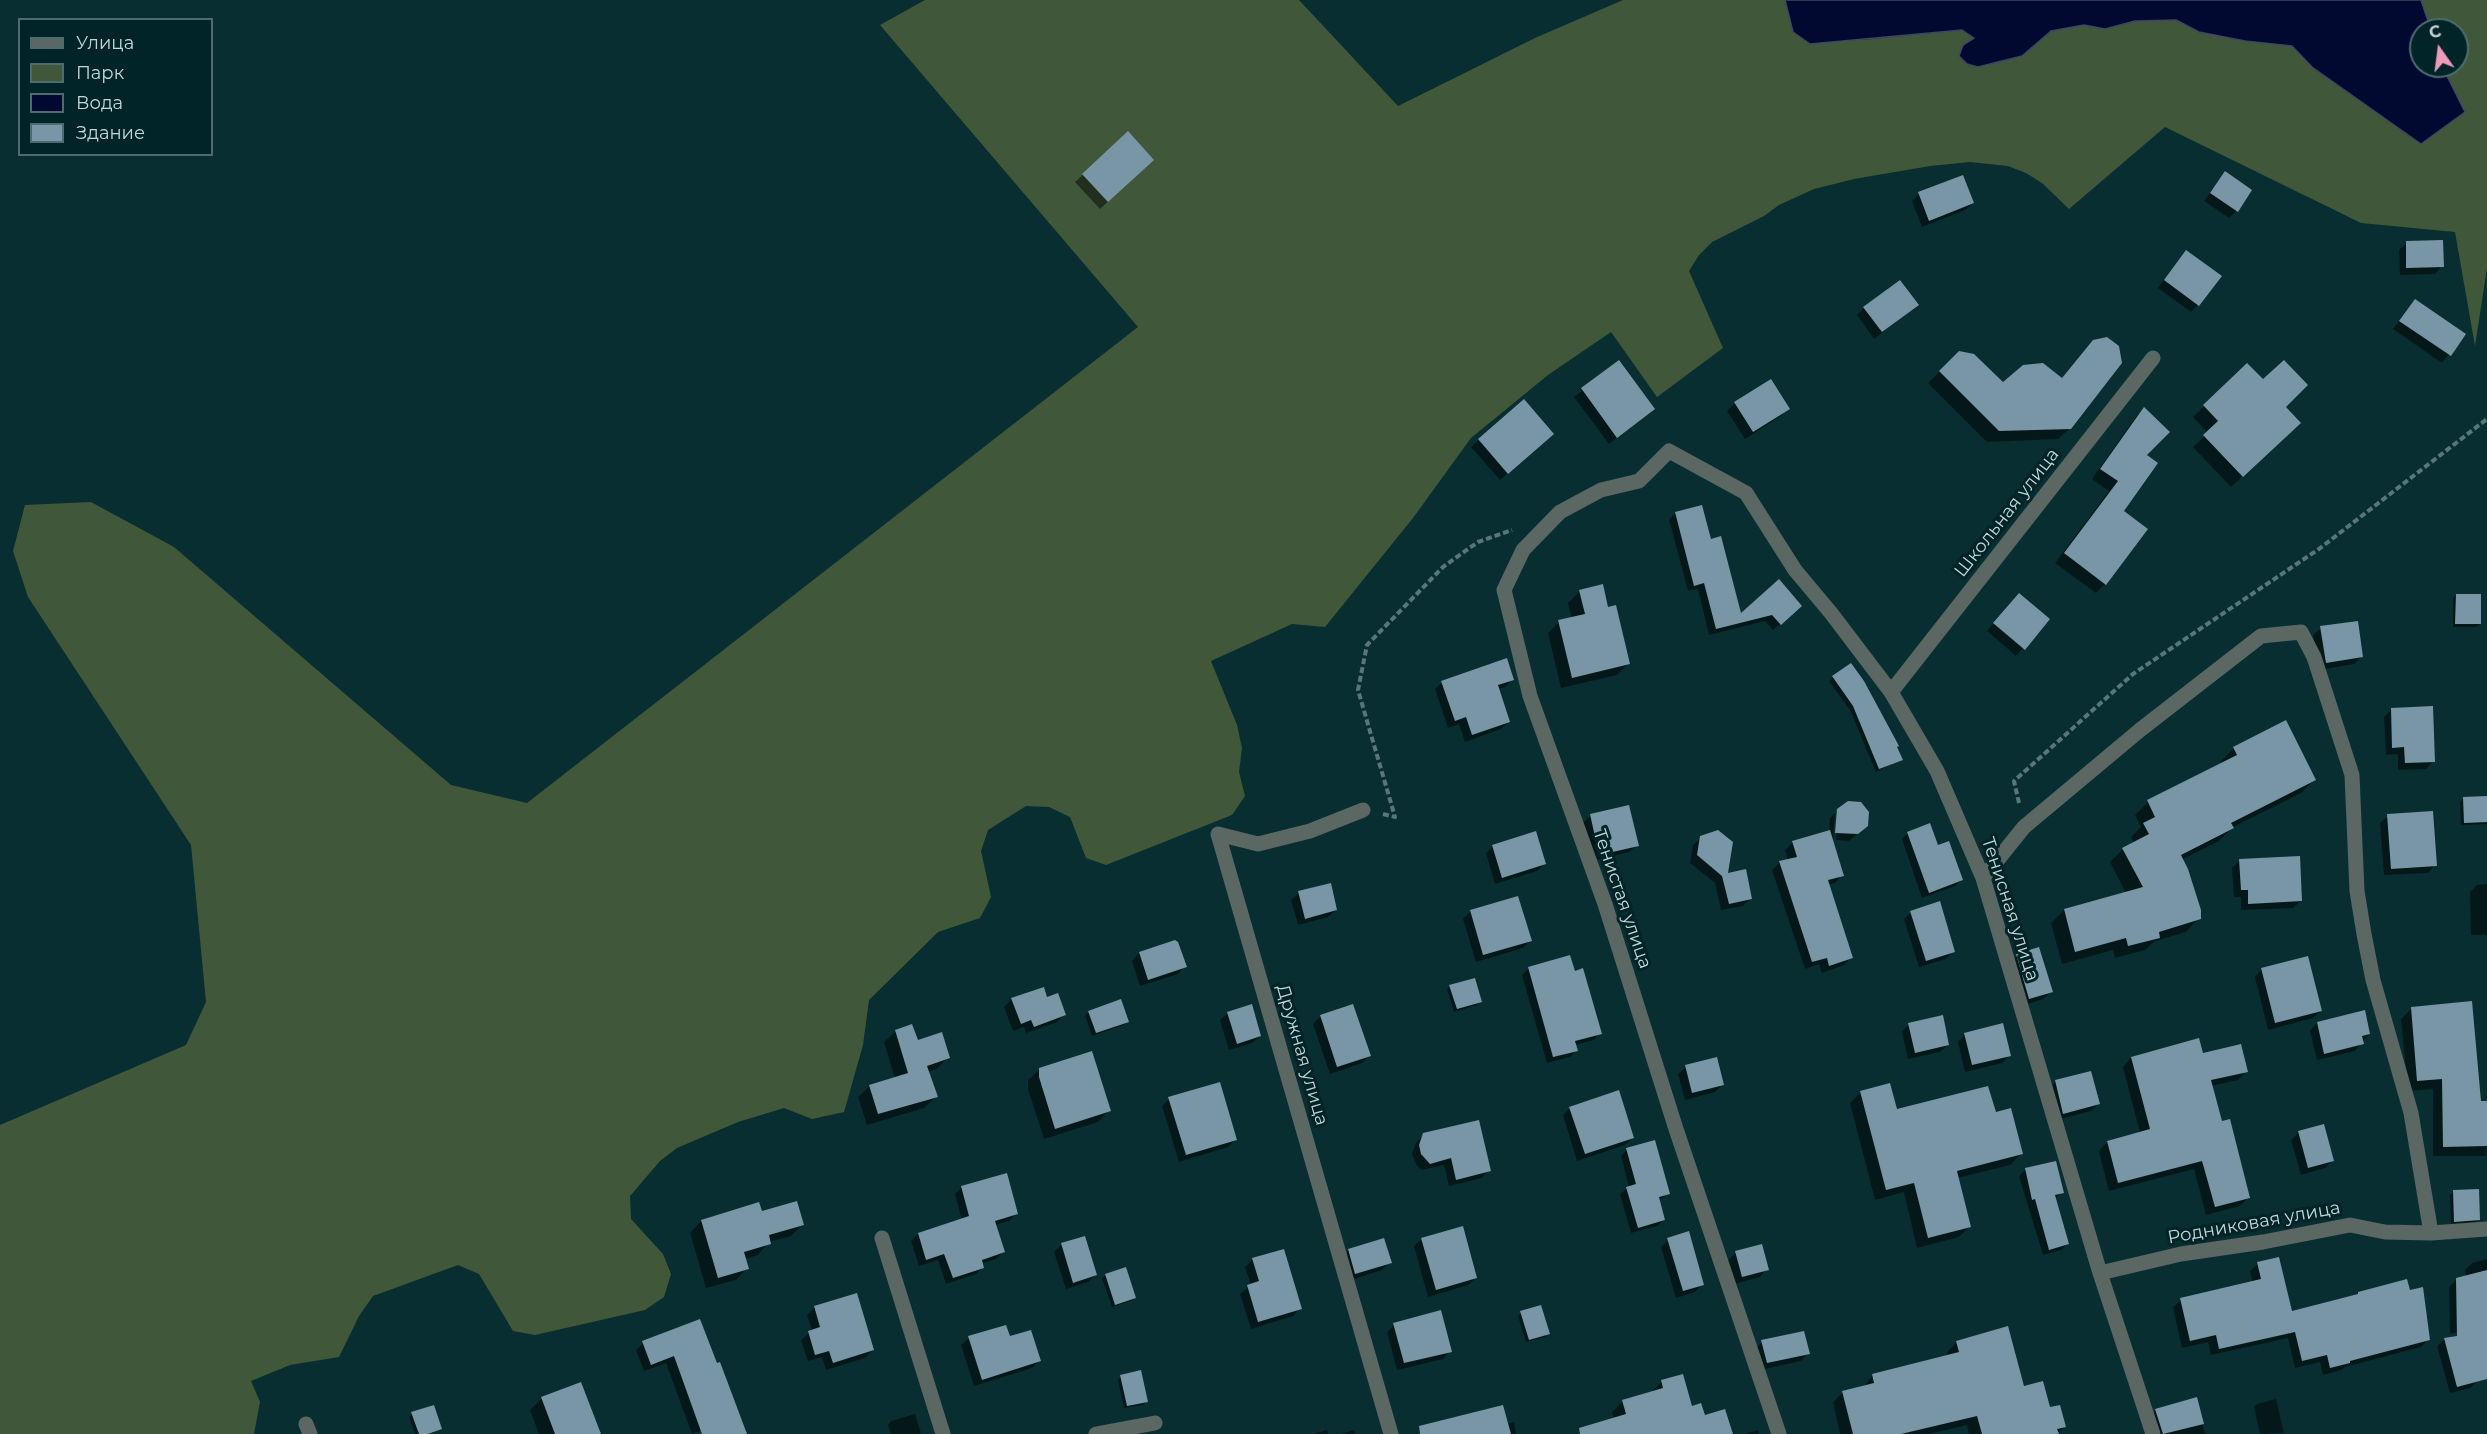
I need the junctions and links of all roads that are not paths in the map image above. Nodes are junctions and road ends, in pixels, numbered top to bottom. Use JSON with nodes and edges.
{"nodes":[{"id":1,"x":2153,"y":358,"type":"dead end"},
{"id":2,"x":1669,"y":451,"type":"joint"},
{"id":3,"x":1891,"y":692,"type":"junction"},
{"id":4,"x":1363,"y":810,"type":"road end"},
{"id":5,"x":1983,"y":878,"type":"junction"},
{"id":6,"x":2487,"y":1229,"type":"edge"},
{"id":7,"x":2431,"y":1233,"type":"junction"},
{"id":8,"x":882,"y":1238,"type":"dead end"},
{"id":9,"x":2100,"y":1273,"type":"junction"},
{"id":10,"x":1155,"y":1423,"type":"dead end"},
{"id":11,"x":943,"y":1434,"type":"edge"},
{"id":12,"x":1096,"y":1434,"type":"edge"},
{"id":13,"x":1391,"y":1434,"type":"edge"},
{"id":14,"x":1779,"y":1434,"type":"edge"},
{"id":15,"x":2153,"y":1434,"type":"edge"}],
"edges":[{"from":1,"to":3,"type":"street","name":"Школьная улица"},
{"from":2,"to":3,"type":"street","name":"Тенисная улица"},
{"from":2,"to":14,"type":"street","name":"Тенистая улица"},
{"from":3,"to":5,"type":"street","name":"Тенисная улица"},
{"from":4,"to":13,"type":"street","name":"Дружная улица"},
{"from":5,"to":7,"type":"street"},
{"from":5,"to":9,"type":"street","name":"Тенисная улица"},
{"from":6,"to":7,"type":"street","name":"Родниковая улица"},
{"from":7,"to":9,"type":"street","name":"Родниковая улица"},
{"from":8,"to":11,"type":"street"},
{"from":9,"to":15,"type":"street","name":"Тенисная улица"},
{"from":10,"to":12,"type":"street"}]}
